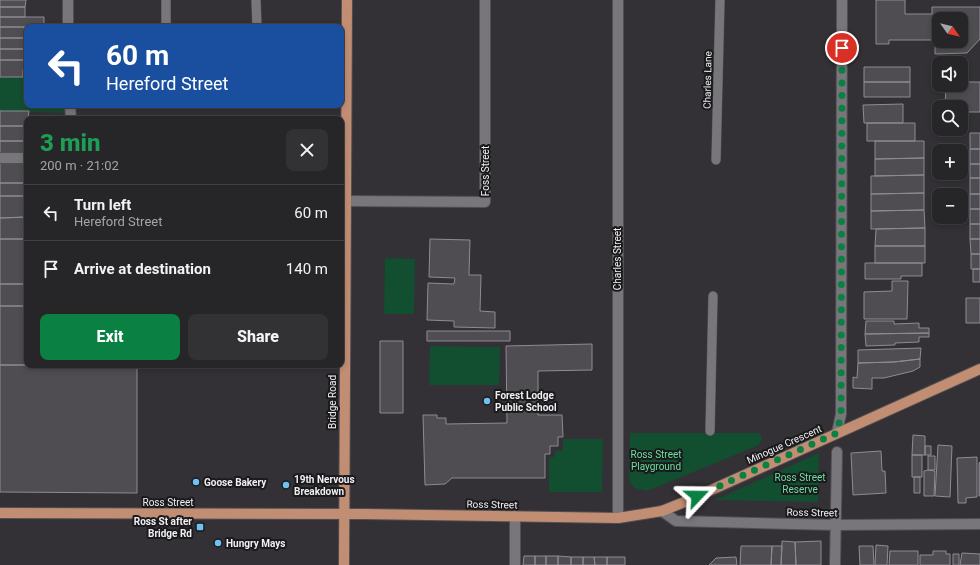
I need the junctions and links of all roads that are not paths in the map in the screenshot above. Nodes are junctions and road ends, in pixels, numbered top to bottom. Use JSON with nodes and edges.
{"nodes":[{"id":1,"x":68,"y":0,"type":"edge"},
{"id":2,"x":166,"y":0,"type":"edge"},
{"id":3,"x":256,"y":0,"type":"edge"},
{"id":4,"x":347,"y":0,"type":"edge"},
{"id":5,"x":485,"y":0,"type":"edge"},
{"id":6,"x":618,"y":0,"type":"edge"},
{"id":7,"x":720,"y":0,"type":"edge"},
{"id":8,"x":842,"y":0,"type":"edge"},
{"id":9,"x":68,"y":24,"type":"edge"},
{"id":10,"x":166,"y":24,"type":"edge"},
{"id":11,"x":257,"y":24,"type":"edge"},
{"id":12,"x":0,"y":158,"type":"edge"},
{"id":13,"x":24,"y":158,"type":"edge"},
{"id":14,"x":716,"y":160,"type":"dead end"},
{"id":15,"x":346,"y":201,"type":"junction"},
{"id":16,"x":713,"y":296,"type":"dead end"},
{"id":17,"x":980,"y":370,"type":"edge"},
{"id":18,"x":710,"y":431,"type":"dead end"},
{"id":19,"x":837,"y":433,"type":"junction"},
{"id":20,"x":837,"y":452,"type":"dead end"},
{"id":21,"x":662,"y":511,"type":"junction"},
{"id":22,"x":0,"y":513,"type":"edge"},
{"id":23,"x":344,"y":514,"type":"junction"},
{"id":24,"x":515,"y":516,"type":"junction"},
{"id":25,"x":618,"y":518,"type":"junction"},
{"id":26,"x":980,"y":524,"type":"edge"},
{"id":27,"x":836,"y":525,"type":"junction"},
{"id":28,"x":344,"y":565,"type":"edge"},
{"id":29,"x":515,"y":565,"type":"edge"},
{"id":30,"x":835,"y":565,"type":"edge"}],
"edges":[{"from":1,"to":9,"type":"street"},
{"from":2,"to":10,"type":"lane"},
{"from":3,"to":11,"type":"lane"},
{"from":4,"to":15,"type":"main road","name":"Bridge Road"},
{"from":5,"to":15,"type":"street","name":"Foss Street"},
{"from":6,"to":25,"type":"street","name":"Charles Street"},
{"from":7,"to":14,"type":"lane","name":"Charles Lane"},
{"from":8,"to":19,"type":"street"},
{"from":12,"to":13,"type":"street"},
{"from":15,"to":23,"type":"main road","name":"Bridge Road"},
{"from":16,"to":18,"type":"lane"},
{"from":17,"to":19,"type":"main road","name":"Minogue Crescent"},
{"from":19,"to":21,"type":"main road","name":"Minogue Crescent"},
{"from":20,"to":27,"type":"street"},
{"from":21,"to":25,"type":"main road","name":"Ross Street"},
{"from":21,"to":27,"type":"street","name":"Ross Street"},
{"from":22,"to":23,"type":"main road","name":"Ross Street"},
{"from":23,"to":24,"type":"main road","name":"Ross Street"},
{"from":23,"to":28,"type":"main road","name":"Bridge Road"},
{"from":24,"to":25,"type":"main road","name":"Ross Street"},
{"from":24,"to":29,"type":"street"},
{"from":26,"to":27,"type":"street","name":"Ross Street"},
{"from":27,"to":30,"type":"street"}]}
